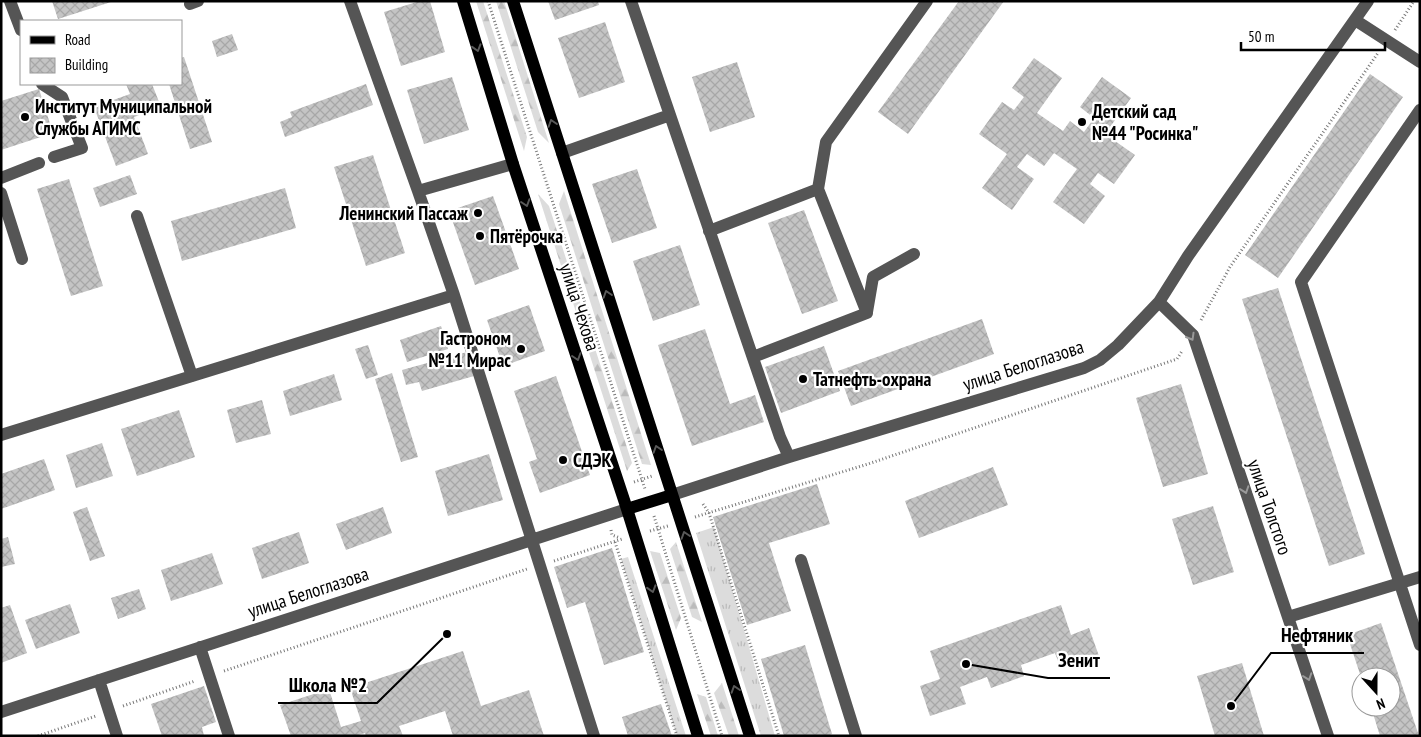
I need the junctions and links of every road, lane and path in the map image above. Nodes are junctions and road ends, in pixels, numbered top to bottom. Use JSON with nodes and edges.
{"nodes":[{"id":1,"x":10,"y":1,"type":"edge"},
{"id":2,"x":350,"y":1,"type":"edge"},
{"id":3,"x":463,"y":1,"type":"edge"},
{"id":4,"x":488,"y":1,"type":"edge"},
{"id":5,"x":512,"y":1,"type":"edge"},
{"id":6,"x":631,"y":1,"type":"edge"},
{"id":7,"x":927,"y":1,"type":"edge"},
{"id":8,"x":1368,"y":1,"type":"edge"},
{"id":9,"x":1414,"y":1,"type":"edge"},
{"id":10,"x":1355,"y":20,"type":"junction"},
{"id":11,"x":20,"y":27,"type":"edge"},
{"id":12,"x":1387,"y":40,"type":"junction"},
{"id":13,"x":1420,"y":62,"type":"edge"},
{"id":14,"x":44,"y":85,"type":"edge"},
{"id":15,"x":1420,"y":110,"type":"edge"},
{"id":16,"x":670,"y":115,"type":"junction"},
{"id":17,"x":562,"y":153,"type":"junction"},
{"id":18,"x":54,"y":157,"type":"dead end"},
{"id":19,"x":39,"y":163,"type":"dead end"},
{"id":20,"x":513,"y":164,"type":"junction"},
{"id":21,"x":1,"y":178,"type":"edge"},
{"id":22,"x":818,"y":189,"type":"junction"},
{"id":23,"x":418,"y":191,"type":"junction"},
{"id":24,"x":1,"y":192,"type":"edge"},
{"id":25,"x":138,"y":216,"type":"dead end"},
{"id":26,"x":709,"y":231,"type":"junction"},
{"id":27,"x":914,"y":254,"type":"dead end"},
{"id":28,"x":22,"y":259,"type":"dead end"},
{"id":29,"x":454,"y":296,"type":"junction"},
{"id":30,"x":1159,"y":302,"type":"junction"},
{"id":31,"x":866,"y":313,"type":"junction"},
{"id":32,"x":1192,"y":335,"type":"junction"},
{"id":33,"x":752,"y":357,"type":"junction"},
{"id":34,"x":192,"y":376,"type":"junction"},
{"id":35,"x":1,"y":435,"type":"edge"},
{"id":36,"x":789,"y":457,"type":"junction"},
{"id":37,"x":645,"y":490,"type":"dead end"},
{"id":38,"x":672,"y":495,"type":"junction"},
{"id":39,"x":703,"y":504,"type":"dead end"},
{"id":40,"x":627,"y":509,"type":"junction"},
{"id":41,"x":709,"y":513,"type":"junction"},
{"id":42,"x":653,"y":516,"type":"dead end"},
{"id":43,"x":691,"y":518,"type":"dead end"},
{"id":44,"x":671,"y":525,"type":"dead end"},
{"id":45,"x":658,"y":529,"type":"junction"},
{"id":46,"x":645,"y":533,"type":"dead end"},
{"id":47,"x":532,"y":539,"type":"junction"},
{"id":48,"x":623,"y":539,"type":"dead end"},
{"id":49,"x":616,"y":542,"type":"junction"},
{"id":50,"x":801,"y":560,"type":"dead end"},
{"id":51,"x":540,"y":565,"type":"junction"},
{"id":52,"x":1420,"y":577,"type":"edge"},
{"id":53,"x":1400,"y":583,"type":"junction"},
{"id":54,"x":1288,"y":617,"type":"junction"},
{"id":55,"x":1420,"y":645,"type":"edge"},
{"id":56,"x":200,"y":647,"type":"junction"},
{"id":57,"x":210,"y":676,"type":"junction"},
{"id":58,"x":99,"y":680,"type":"junction"},
{"id":59,"x":109,"y":711,"type":"junction"},
{"id":60,"x":1,"y":712,"type":"edge"},
{"id":61,"x":38,"y":736,"type":"edge"},
{"id":62,"x":117,"y":736,"type":"edge"},
{"id":63,"x":229,"y":736,"type":"edge"},
{"id":64,"x":594,"y":736,"type":"edge"},
{"id":65,"x":677,"y":736,"type":"edge"},
{"id":66,"x":698,"y":736,"type":"edge"},
{"id":67,"x":722,"y":736,"type":"edge"},
{"id":68,"x":750,"y":736,"type":"edge"},
{"id":69,"x":779,"y":736,"type":"edge"},
{"id":70,"x":856,"y":736,"type":"edge"},
{"id":71,"x":1328,"y":736,"type":"edge"}],
"edges":[{"from":1,"to":11,"type":"street"},
{"from":2,"to":23,"type":"street"},
{"from":3,"to":20,"type":"main road","name":"улица Чехова","one_way":true},
{"from":4,"to":37,"type":"path"},
{"from":17,"to":5,"type":"main road","name":"улица Чехова","one_way":true},
{"from":6,"to":16,"type":"street"},
{"from":7,"to":22,"type":"street"},
{"from":8,"to":10,"type":"street","name":"улица Белоглазова"},
{"from":9,"to":12,"type":"path"},
{"from":10,"to":12,"type":"street"},
{"from":10,"to":30,"type":"street","name":"улица Белоглазова"},
{"from":12,"to":13,"type":"street"},
{"from":12,"to":32,"type":"path"},
{"from":14,"to":18,"type":"street"},
{"from":15,"to":53,"type":"street"},
{"from":16,"to":17,"type":"street"},
{"from":16,"to":26,"type":"street"},
{"from":38,"to":17,"type":"main road","name":"улица Чехова","one_way":true},
{"from":19,"to":21,"type":"street"},
{"from":20,"to":23,"type":"street"},
{"from":20,"to":40,"type":"main road","name":"улица Чехова","one_way":true},
{"from":22,"to":26,"type":"street"},
{"from":22,"to":31,"type":"street"},
{"from":23,"to":29,"type":"street"},
{"from":24,"to":28,"type":"street"},
{"from":25,"to":34,"type":"street"},
{"from":26,"to":33,"type":"street"},
{"from":27,"to":31,"type":"street"},
{"from":29,"to":34,"type":"street"},
{"from":29,"to":47,"type":"street"},
{"from":30,"to":32,"type":"street","name":"улица Толстого"},
{"from":30,"to":36,"type":"street","name":"улица Белоглазова"},
{"from":31,"to":33,"type":"street"},
{"from":32,"to":41,"type":"path"},
{"from":32,"to":54,"type":"street","name":"улица Толстого","one_way":true},
{"from":33,"to":36,"type":"street"},
{"from":34,"to":35,"type":"street"},
{"from":36,"to":38,"type":"street","name":"улица Белоглазова"},
{"from":38,"to":40,"type":"main road"},
{"from":68,"to":38,"type":"main road","name":"улица Чехова","one_way":true},
{"from":39,"to":41,"type":"path"},
{"from":40,"to":47,"type":"street","name":"улица Белоглазова"},
{"from":40,"to":66,"type":"main road","name":"улица Чехова","one_way":true},
{"from":41,"to":43,"type":"path"},
{"from":41,"to":69,"type":"path"},
{"from":42,"to":45,"type":"path"},
{"from":44,"to":45,"type":"path"},
{"from":45,"to":46,"type":"path"},
{"from":45,"to":67,"type":"path"},
{"from":47,"to":51,"type":"street"},
{"from":47,"to":56,"type":"street","name":"улица Белоглазова"},
{"from":48,"to":49,"type":"path"},
{"from":49,"to":51,"type":"path"},
{"from":49,"to":65,"type":"path"},
{"from":50,"to":70,"type":"street"},
{"from":51,"to":57,"type":"path"},
{"from":51,"to":64,"type":"street"},
{"from":52,"to":53,"type":"street"},
{"from":53,"to":54,"type":"street"},
{"from":53,"to":55,"type":"street"},
{"from":54,"to":71,"type":"street","name":"улица Толстого","one_way":true},
{"from":56,"to":57,"type":"street"},
{"from":56,"to":58,"type":"street","name":"улица Белоглазова"},
{"from":57,"to":59,"type":"path"},
{"from":57,"to":63,"type":"street"},
{"from":58,"to":59,"type":"street"},
{"from":58,"to":60,"type":"street","name":"улица Белоглазова"},
{"from":59,"to":61,"type":"path"},
{"from":59,"to":62,"type":"street"}]}
